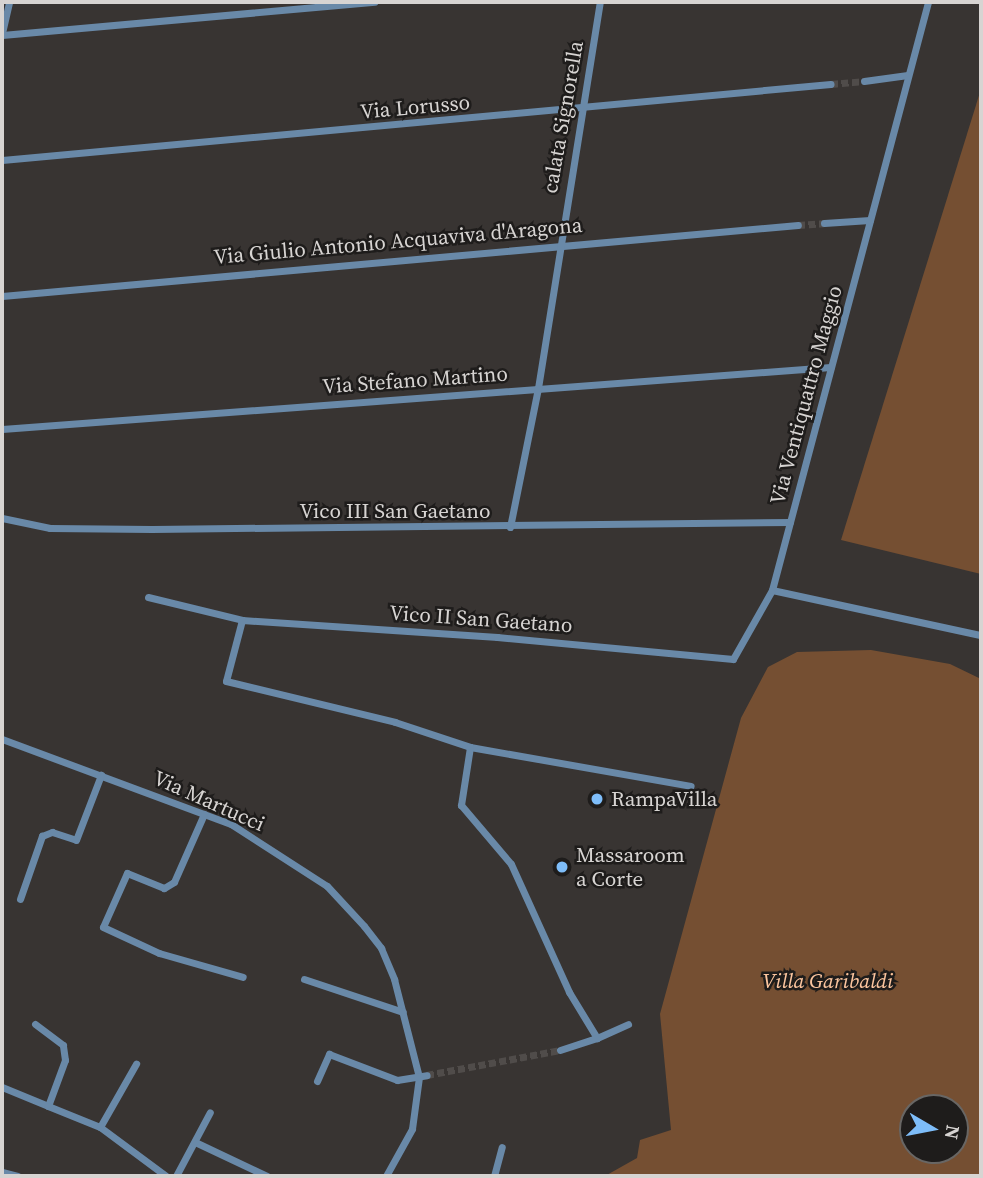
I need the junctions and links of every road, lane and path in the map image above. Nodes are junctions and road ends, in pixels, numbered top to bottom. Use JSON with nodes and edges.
{"nodes":[{"id":1,"x":9,"y":2,"type":"edge"},
{"id":2,"x":375,"y":2,"type":"edge"},
{"id":3,"x":600,"y":2,"type":"edge"},
{"id":4,"x":928,"y":2,"type":"edge"},
{"id":5,"x":2,"y":34,"type":"edge"},
{"id":6,"x":908,"y":75,"type":"junction"},
{"id":7,"x":864,"y":81,"type":"tunnel mouth"},
{"id":8,"x":831,"y":84,"type":"tunnel mouth"},
{"id":9,"x":580,"y":110,"type":"junction"},
{"id":10,"x":2,"y":160,"type":"edge"},
{"id":11,"x":870,"y":220,"type":"junction"},
{"id":12,"x":824,"y":223,"type":"tunnel mouth"},
{"id":13,"x":798,"y":225,"type":"tunnel mouth"},
{"id":14,"x":559,"y":243,"type":"junction"},
{"id":15,"x":2,"y":296,"type":"edge"},
{"id":16,"x":831,"y":367,"type":"junction"},
{"id":17,"x":538,"y":388,"type":"junction"},
{"id":18,"x":2,"y":429,"type":"edge"},
{"id":19,"x":2,"y":518,"type":"edge"},
{"id":20,"x":790,"y":522,"type":"junction"},
{"id":21,"x":510,"y":527,"type":"junction"},
{"id":22,"x":772,"y":590,"type":"junction"},
{"id":23,"x":148,"y":597,"type":"dead end"},
{"id":24,"x":243,"y":620,"type":"junction"},
{"id":25,"x":981,"y":635,"type":"edge"},
{"id":26,"x":2,"y":739,"type":"edge"},
{"id":27,"x":470,"y":747,"type":"junction"},
{"id":28,"x":101,"y":775,"type":"junction"},
{"id":29,"x":691,"y":786,"type":"dead end"},
{"id":30,"x":204,"y":814,"type":"junction"},
{"id":31,"x":20,"y":899,"type":"dead end"},
{"id":32,"x":243,"y":977,"type":"dead end"},
{"id":33,"x":304,"y":979,"type":"dead end"},
{"id":34,"x":403,"y":1012,"type":"junction"},
{"id":35,"x":34,"y":1024,"type":"dead end"},
{"id":36,"x":628,"y":1024,"type":"dead end"},
{"id":37,"x":597,"y":1038,"type":"junction"},
{"id":38,"x":559,"y":1050,"type":"tunnel mouth"},
{"id":39,"x":136,"y":1064,"type":"dead end"},
{"id":40,"x":423,"y":1076,"type":"junction"},
{"id":41,"x":317,"y":1081,"type":"dead end"},
{"id":42,"x":2,"y":1087,"type":"edge"},
{"id":43,"x":48,"y":1107,"type":"junction"},
{"id":44,"x":210,"y":1112,"type":"dead end"},
{"id":45,"x":100,"y":1127,"type":"junction"},
{"id":46,"x":195,"y":1142,"type":"junction"},
{"id":47,"x":502,"y":1147,"type":"dead end"},
{"id":48,"x":2,"y":1172,"type":"edge"},
{"id":49,"x":18,"y":1176,"type":"edge"},
{"id":50,"x":166,"y":1176,"type":"edge"},
{"id":51,"x":176,"y":1176,"type":"edge"},
{"id":52,"x":267,"y":1176,"type":"edge"},
{"id":53,"x":386,"y":1176,"type":"edge"},
{"id":54,"x":494,"y":1176,"type":"edge"}],
"edges":[{"from":1,"to":5,"type":"street"},
{"from":2,"to":5,"type":"street"},
{"from":3,"to":9,"type":"street","name":"calata Signorella"},
{"from":4,"to":6,"type":"street","name":"Via Ventiquattro Maggio"},
{"from":6,"to":7,"type":"street"},
{"from":6,"to":11,"type":"street","name":"Via Ventiquattro Maggio"},
{"from":8,"to":9,"type":"street","name":"Via Lorusso"},
{"from":9,"to":10,"type":"street","name":"Via Lorusso"},
{"from":9,"to":14,"type":"street","name":"calata Signorella"},
{"from":11,"to":12,"type":"street"},
{"from":11,"to":16,"type":"street","name":"Via Ventiquattro Maggio"},
{"from":13,"to":14,"type":"street","name":"Via Giulio Antonio Acquaviva d'Aragona"},
{"from":14,"to":15,"type":"street","name":"Via Giulio Antonio Acquaviva d'Aragona"},
{"from":14,"to":17,"type":"street","name":"calata Signorella"},
{"from":16,"to":17,"type":"street","name":"Via Stefano Martino"},
{"from":16,"to":20,"type":"street","name":"Via Ventiquattro Maggio"},
{"from":17,"to":18,"type":"street","name":"Via Stefano Martino"},
{"from":17,"to":21,"type":"street","name":"calata Signorella"},
{"from":19,"to":21,"type":"street","name":"Vico III San Gaetano"},
{"from":20,"to":21,"type":"street","name":"Vico III San Gaetano"},
{"from":20,"to":22,"type":"street","name":"Via Ventiquattro Maggio"},
{"from":22,"to":24,"type":"street","name":"Vico II San Gaetano"},
{"from":22,"to":25,"type":"street"},
{"from":23,"to":24,"type":"street","name":"Vico II San Gaetano"},
{"from":24,"to":27,"type":"street"},
{"from":26,"to":28,"type":"street","name":"Via Martucci"},
{"from":27,"to":29,"type":"street"},
{"from":27,"to":37,"type":"street"},
{"from":28,"to":30,"type":"street","name":"Via Martucci"},
{"from":28,"to":31,"type":"street"},
{"from":30,"to":32,"type":"street"},
{"from":30,"to":34,"type":"street","name":"Via Martucci"},
{"from":33,"to":34,"type":"street"},
{"from":34,"to":40,"type":"street","name":"Via Martucci"},
{"from":35,"to":43,"type":"street"},
{"from":36,"to":37,"type":"street"},
{"from":37,"to":38,"type":"street"},
{"from":39,"to":45,"type":"street"},
{"from":40,"to":41,"type":"street"},
{"from":40,"to":53,"type":"street","name":"Via Martucci"},
{"from":42,"to":43,"type":"street"},
{"from":43,"to":45,"type":"street"},
{"from":44,"to":46,"type":"street"},
{"from":45,"to":50,"type":"street"},
{"from":46,"to":51,"type":"street"},
{"from":46,"to":52,"type":"street"},
{"from":47,"to":54,"type":"street"},
{"from":48,"to":49,"type":"street"}]}
